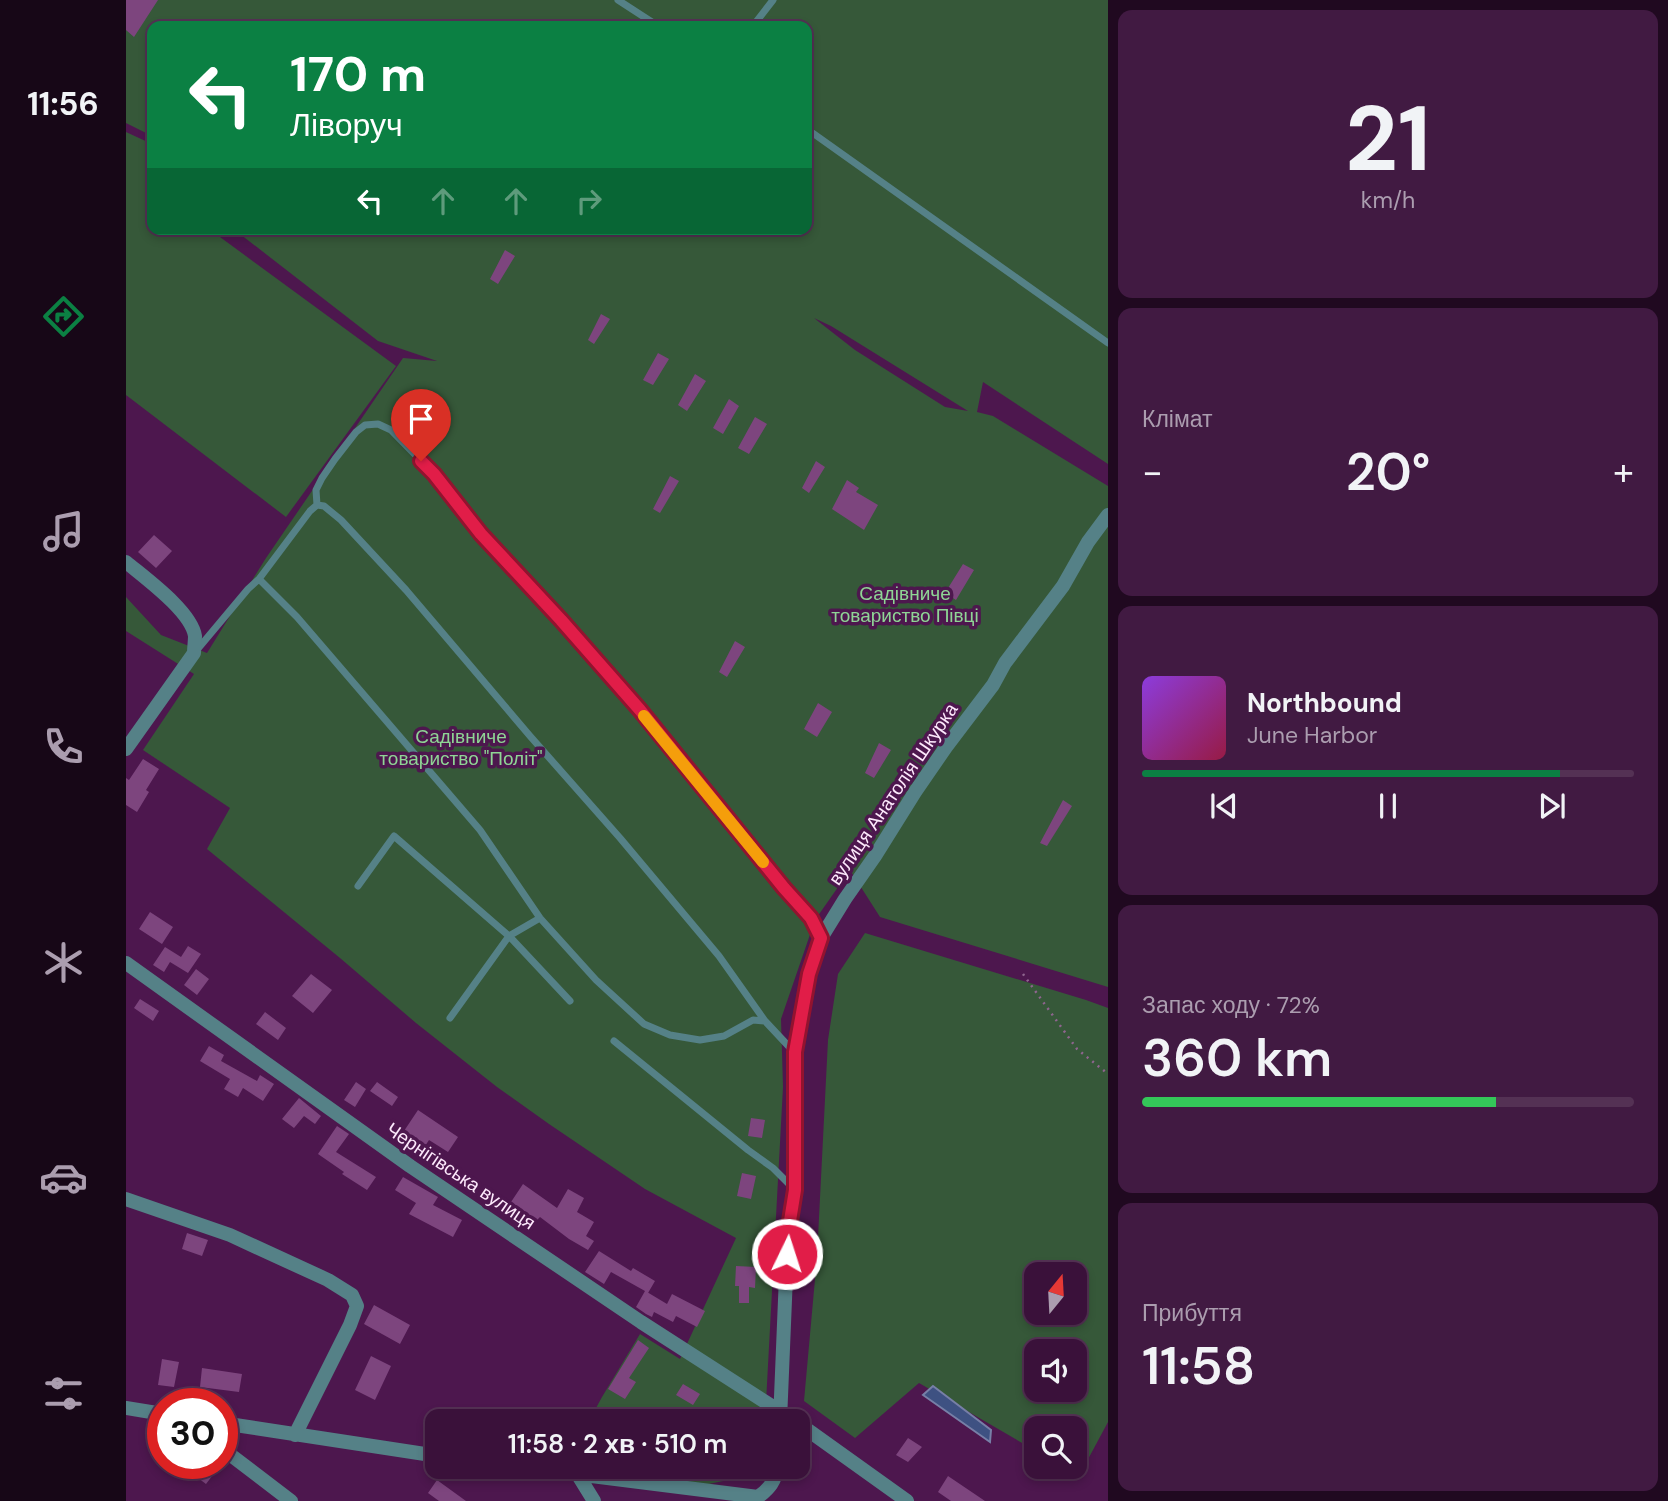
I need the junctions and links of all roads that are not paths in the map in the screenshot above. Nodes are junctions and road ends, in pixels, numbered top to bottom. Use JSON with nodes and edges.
{"nodes":[{"id":1,"x":618,"y":0,"type":"edge"},
{"id":2,"x":773,"y":0,"type":"edge"},
{"id":3,"x":650,"y":21,"type":"edge"},
{"id":4,"x":757,"y":21,"type":"edge"},
{"id":5,"x":812,"y":133,"type":"edge"},
{"id":6,"x":1108,"y":343,"type":"edge"},
{"id":7,"x":317,"y":505,"type":"junction"},
{"id":8,"x":1108,"y":515,"type":"edge"},
{"id":9,"x":126,"y":562,"type":"edge"},
{"id":10,"x":259,"y":579,"type":"junction"},
{"id":11,"x":194,"y":653,"type":"junction"},
{"id":12,"x":126,"y":749,"type":"edge"},
{"id":13,"x":358,"y":886,"type":"dead end"},
{"id":14,"x":540,"y":918,"type":"junction"},
{"id":15,"x":509,"y":936,"type":"junction"},
{"id":16,"x":821,"y":938,"type":"junction"},
{"id":17,"x":126,"y":963,"type":"edge"},
{"id":18,"x":570,"y":1001,"type":"dead end"},
{"id":19,"x":450,"y":1018,"type":"dead end"},
{"id":20,"x":765,"y":1021,"type":"junction"},
{"id":21,"x":614,"y":1041,"type":"dead end"},
{"id":22,"x":795,"y":1052,"type":"junction"},
{"id":23,"x":795,"y":1190,"type":"junction"},
{"id":24,"x":126,"y":1199,"type":"edge"},
{"id":25,"x":126,"y":1408,"type":"edge"},
{"id":26,"x":770,"y":1409,"type":"edge"},
{"id":27,"x":780,"y":1409,"type":"edge"},
{"id":28,"x":147,"y":1411,"type":"edge"},
{"id":29,"x":238,"y":1425,"type":"edge"},
{"id":30,"x":810,"y":1431,"type":"edge"},
{"id":31,"x":295,"y":1434,"type":"junction"},
{"id":32,"x":425,"y":1453,"type":"edge"},
{"id":33,"x":238,"y":1460,"type":"edge"},
{"id":34,"x":580,"y":1479,"type":"edge"},
{"id":35,"x":611,"y":1479,"type":"edge"},
{"id":36,"x":774,"y":1479,"type":"edge"},
{"id":37,"x":291,"y":1501,"type":"edge"},
{"id":38,"x":594,"y":1501,"type":"edge"},
{"id":39,"x":907,"y":1501,"type":"edge"}],
"edges":[{"from":1,"to":3,"type":"lane"},
{"from":2,"to":4,"type":"lane"},
{"from":5,"to":6,"type":"lane"},
{"from":7,"to":10,"type":"lane"},
{"from":7,"to":16,"type":"lane"},
{"from":7,"to":20,"type":"lane"},
{"from":8,"to":16,"type":"street","name":"вулиця Анатолія Шкурка"},
{"from":9,"to":11,"type":"street"},
{"from":10,"to":11,"type":"lane"},
{"from":10,"to":14,"type":"lane"},
{"from":11,"to":12,"type":"street"},
{"from":13,"to":15,"type":"lane"},
{"from":14,"to":15,"type":"lane"},
{"from":14,"to":20,"type":"lane"},
{"from":15,"to":18,"type":"lane"},
{"from":15,"to":19,"type":"lane"},
{"from":16,"to":22,"type":"street","name":"вулиця Анатолія Шкурка"},
{"from":17,"to":26,"type":"street","name":"Чернігівська вулиця"},
{"from":20,"to":22,"type":"lane"},
{"from":21,"to":23,"type":"lane"},
{"from":22,"to":23,"type":"street","name":"вулиця Анатолія Шкурка"},
{"from":23,"to":27,"type":"street","name":"вулиця Анатолія Шкурка"},
{"from":24,"to":31,"type":"street"},
{"from":25,"to":28,"type":"street"},
{"from":29,"to":31,"type":"street"},
{"from":30,"to":39,"type":"street","name":"Чернігівська вулиця"},
{"from":31,"to":32,"type":"street"},
{"from":33,"to":37,"type":"street"},
{"from":34,"to":38,"type":"street"},
{"from":35,"to":36,"type":"street"}]}
